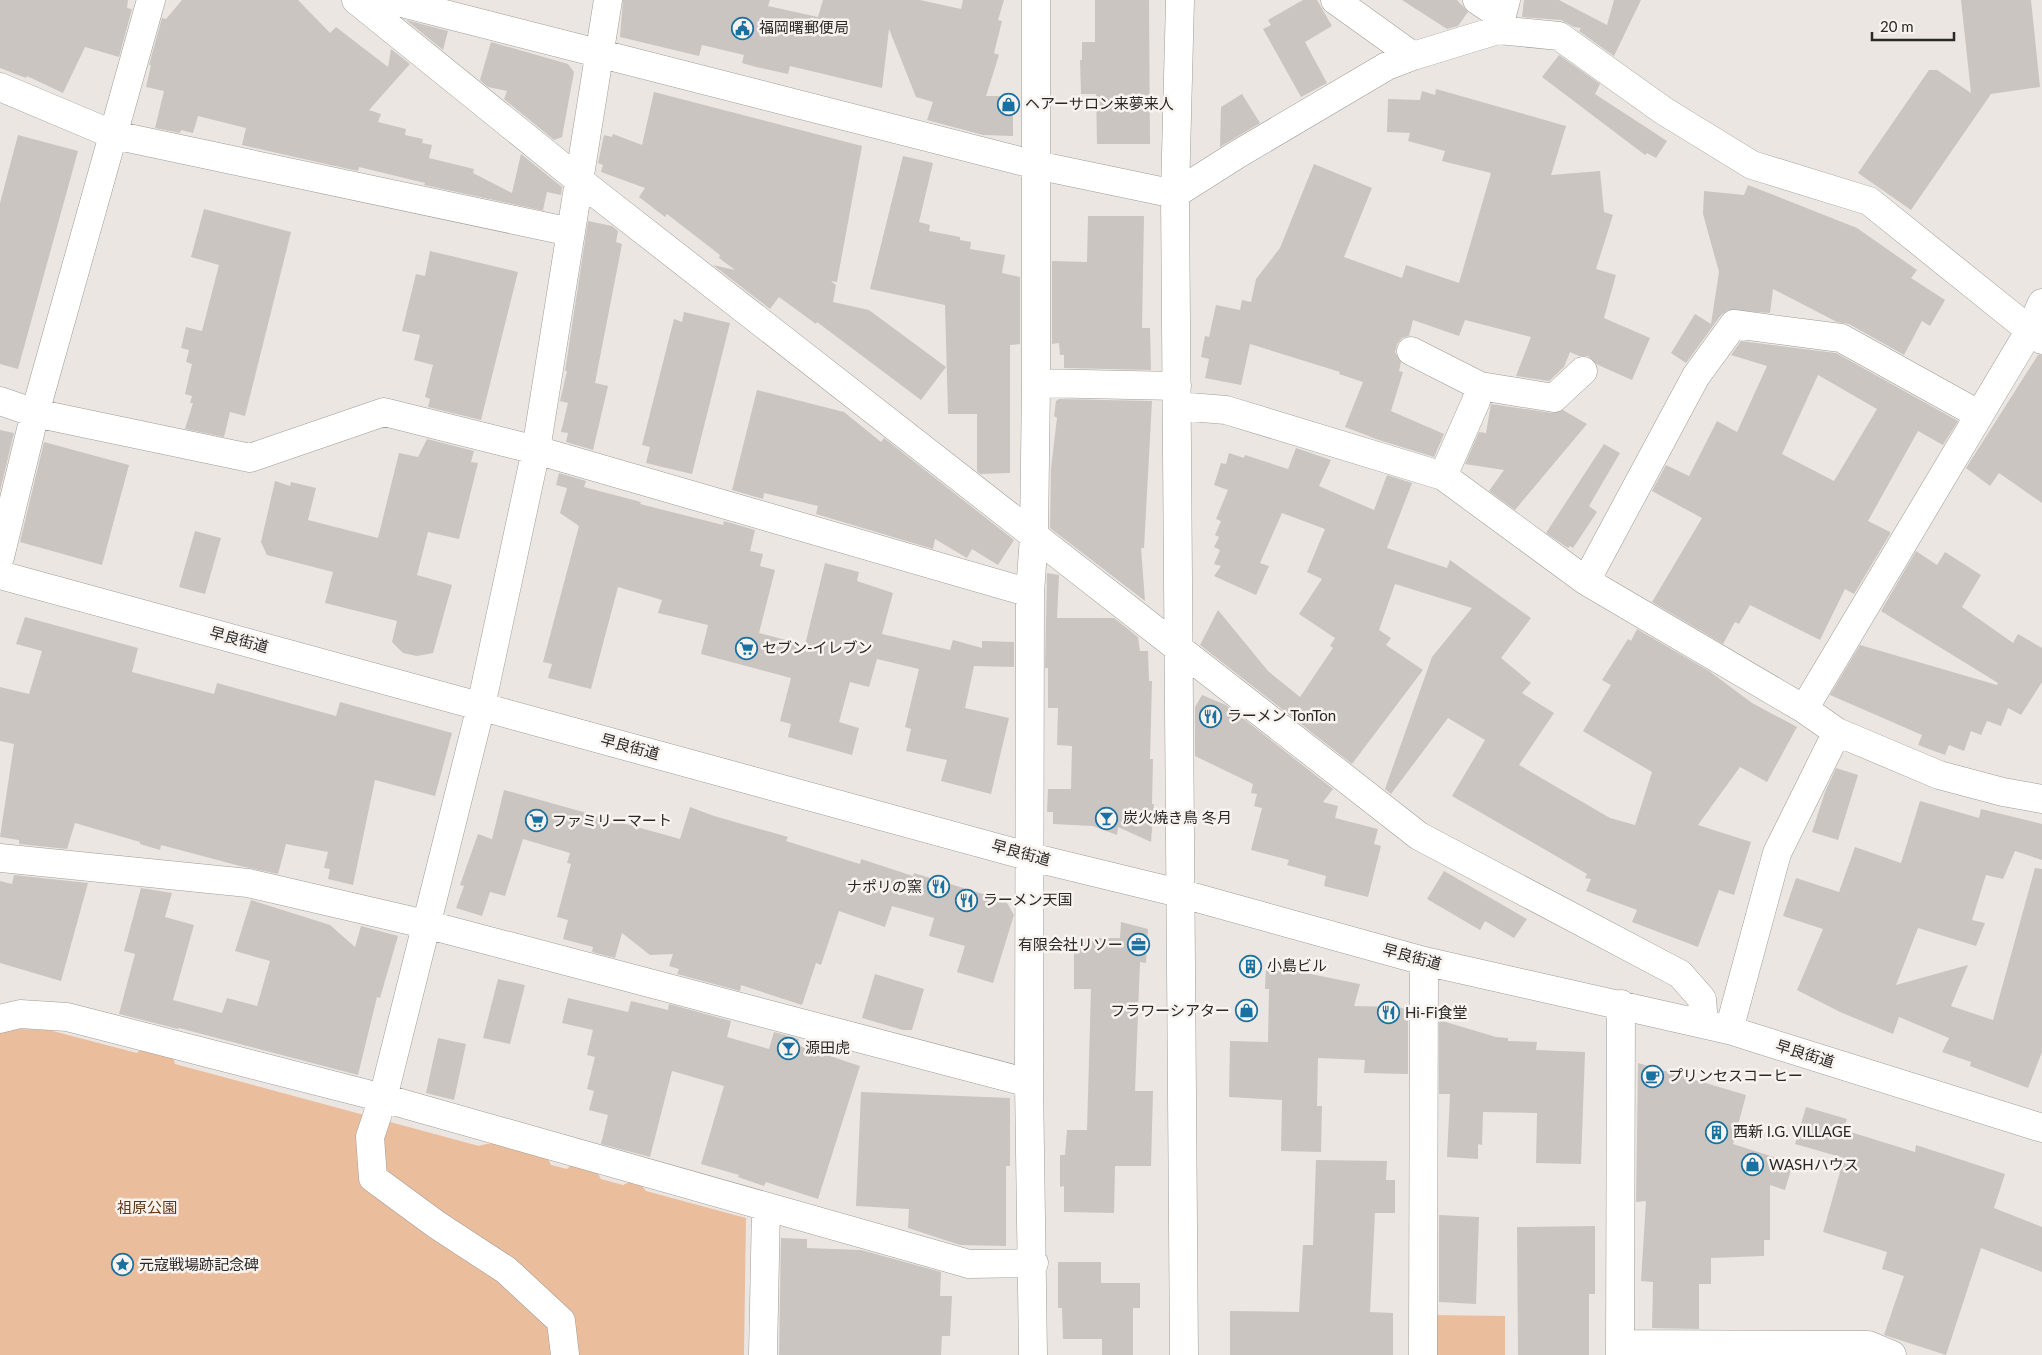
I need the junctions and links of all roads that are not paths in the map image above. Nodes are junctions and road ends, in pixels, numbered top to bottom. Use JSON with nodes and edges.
{"nodes":[{"id":1,"x":150,"y":0,"type":"edge"},
{"id":2,"x":356,"y":0,"type":"edge"},
{"id":3,"x":390,"y":0,"type":"edge"},
{"id":4,"x":608,"y":0,"type":"edge"},
{"id":5,"x":1036,"y":0,"type":"edge"},
{"id":6,"x":1180,"y":0,"type":"edge"},
{"id":7,"x":1335,"y":0,"type":"edge"},
{"id":8,"x":1477,"y":0,"type":"edge"},
{"id":9,"x":1502,"y":15,"type":"edge"},
{"id":10,"x":599,"y":52,"type":"junction"},
{"id":11,"x":1413,"y":56,"type":"junction"},
{"id":12,"x":0,"y":87,"type":"edge"},
{"id":13,"x":114,"y":135,"type":"junction"},
{"id":14,"x":1036,"y":164,"type":"junction"},
{"id":15,"x":580,"y":181,"type":"junction"},
{"id":16,"x":1175,"y":194,"type":"junction"},
{"id":17,"x":571,"y":232,"type":"junction"},
{"id":18,"x":2042,"y":303,"type":"edge"},
{"id":19,"x":2036,"y":335,"type":"edge"},
{"id":20,"x":1411,"y":351,"type":"dead end"},
{"id":21,"x":1583,"y":371,"type":"dead end"},
{"id":22,"x":1036,"y":382,"type":"junction"},
{"id":23,"x":1480,"y":386,"type":"junction"},
{"id":24,"x":1177,"y":396,"type":"junction"},
{"id":25,"x":0,"y":402,"type":"edge"},
{"id":26,"x":36,"y":413,"type":"junction"},
{"id":27,"x":1978,"y":414,"type":"junction"},
{"id":28,"x":536,"y":450,"type":"junction"},
{"id":29,"x":1443,"y":476,"type":"junction"},
{"id":30,"x":1034,"y":536,"type":"junction"},
{"id":31,"x":0,"y":557,"type":"edge"},
{"id":32,"x":0,"y":575,"type":"edge"},
{"id":33,"x":1586,"y":581,"type":"junction"},
{"id":34,"x":1030,"y":593,"type":"junction"},
{"id":35,"x":1178,"y":649,"type":"junction"},
{"id":36,"x":481,"y":706,"type":"junction"},
{"id":37,"x":1804,"y":709,"type":"junction"},
{"id":38,"x":1837,"y":732,"type":"junction"},
{"id":39,"x":2042,"y":799,"type":"edge"},
{"id":40,"x":1031,"y":857,"type":"junction"},
{"id":41,"x":0,"y":858,"type":"edge"},
{"id":42,"x":1179,"y":893,"type":"junction"},
{"id":43,"x":425,"y":924,"type":"junction"},
{"id":44,"x":1424,"y":961,"type":"junction"},
{"id":45,"x":1621,"y":1004,"type":"junction"},
{"id":46,"x":0,"y":1019,"type":"edge"},
{"id":47,"x":1717,"y":1027,"type":"junction"},
{"id":48,"x":1029,"y":1083,"type":"junction"},
{"id":49,"x":383,"y":1098,"type":"junction"},
{"id":50,"x":2042,"y":1128,"type":"edge"},
{"id":51,"x":766,"y":1208,"type":"junction"},
{"id":52,"x":1034,"y":1263,"type":"junction"},
{"id":53,"x":1620,"y":1350,"type":"edge"},
{"id":54,"x":565,"y":1355,"type":"edge"},
{"id":55,"x":763,"y":1355,"type":"edge"},
{"id":56,"x":1034,"y":1355,"type":"edge"},
{"id":57,"x":1184,"y":1355,"type":"edge"},
{"id":58,"x":1423,"y":1355,"type":"edge"},
{"id":59,"x":1892,"y":1355,"type":"edge"}],
"edges":[{"from":1,"to":13,"type":"street"},
{"from":2,"to":15,"type":"street"},
{"from":3,"to":10,"type":"street"},
{"from":4,"to":10,"type":"street"},
{"from":5,"to":14,"type":"street"},
{"from":6,"to":16,"type":"street"},
{"from":7,"to":11,"type":"street"},
{"from":8,"to":9,"type":"street"},
{"from":9,"to":11,"type":"street"},
{"from":9,"to":19,"type":"street"},
{"from":10,"to":14,"type":"street"},
{"from":10,"to":15,"type":"street"},
{"from":11,"to":16,"type":"street"},
{"from":12,"to":13,"type":"street"},
{"from":13,"to":17,"type":"street"},
{"from":13,"to":26,"type":"street"},
{"from":14,"to":16,"type":"street"},
{"from":14,"to":22,"type":"street"},
{"from":15,"to":17,"type":"street"},
{"from":15,"to":30,"type":"street"},
{"from":16,"to":24,"type":"street"},
{"from":17,"to":28,"type":"street"},
{"from":18,"to":19,"type":"street"},
{"from":19,"to":27,"type":"street"},
{"from":20,"to":23,"type":"street"},
{"from":21,"to":23,"type":"street"},
{"from":22,"to":24,"type":"street"},
{"from":22,"to":30,"type":"street"},
{"from":23,"to":29,"type":"street"},
{"from":24,"to":29,"type":"street"},
{"from":24,"to":35,"type":"street"},
{"from":25,"to":26,"type":"street"},
{"from":26,"to":28,"type":"street"},
{"from":26,"to":31,"type":"street"},
{"from":27,"to":33,"type":"street"},
{"from":27,"to":37,"type":"street"},
{"from":28,"to":34,"type":"street"},
{"from":28,"to":36,"type":"street"},
{"from":29,"to":33,"type":"street"},
{"from":30,"to":34,"type":"street"},
{"from":30,"to":35,"type":"street"},
{"from":32,"to":36,"type":"street","name":"早良街道"},
{"from":33,"to":37,"type":"street"},
{"from":34,"to":40,"type":"street"},
{"from":35,"to":42,"type":"street"},
{"from":35,"to":47,"type":"street"},
{"from":36,"to":40,"type":"street","name":"早良街道"},
{"from":36,"to":43,"type":"street"},
{"from":37,"to":38,"type":"street"},
{"from":38,"to":39,"type":"street"},
{"from":38,"to":47,"type":"street"},
{"from":40,"to":42,"type":"street","name":"早良街道"},
{"from":40,"to":48,"type":"street"},
{"from":41,"to":43,"type":"street"},
{"from":42,"to":44,"type":"street","name":"早良街道"},
{"from":42,"to":57,"type":"street"},
{"from":43,"to":48,"type":"street"},
{"from":43,"to":49,"type":"street"},
{"from":44,"to":45,"type":"street","name":"早良街道"},
{"from":44,"to":58,"type":"street"},
{"from":45,"to":47,"type":"street","name":"早良街道"},
{"from":45,"to":53,"type":"street"},
{"from":46,"to":49,"type":"street"},
{"from":47,"to":50,"type":"street","name":"早良街道"},
{"from":48,"to":52,"type":"street"},
{"from":49,"to":51,"type":"street"},
{"from":49,"to":54,"type":"street"},
{"from":51,"to":52,"type":"street"},
{"from":51,"to":55,"type":"street"},
{"from":52,"to":56,"type":"street"},
{"from":53,"to":59,"type":"street"}]}
